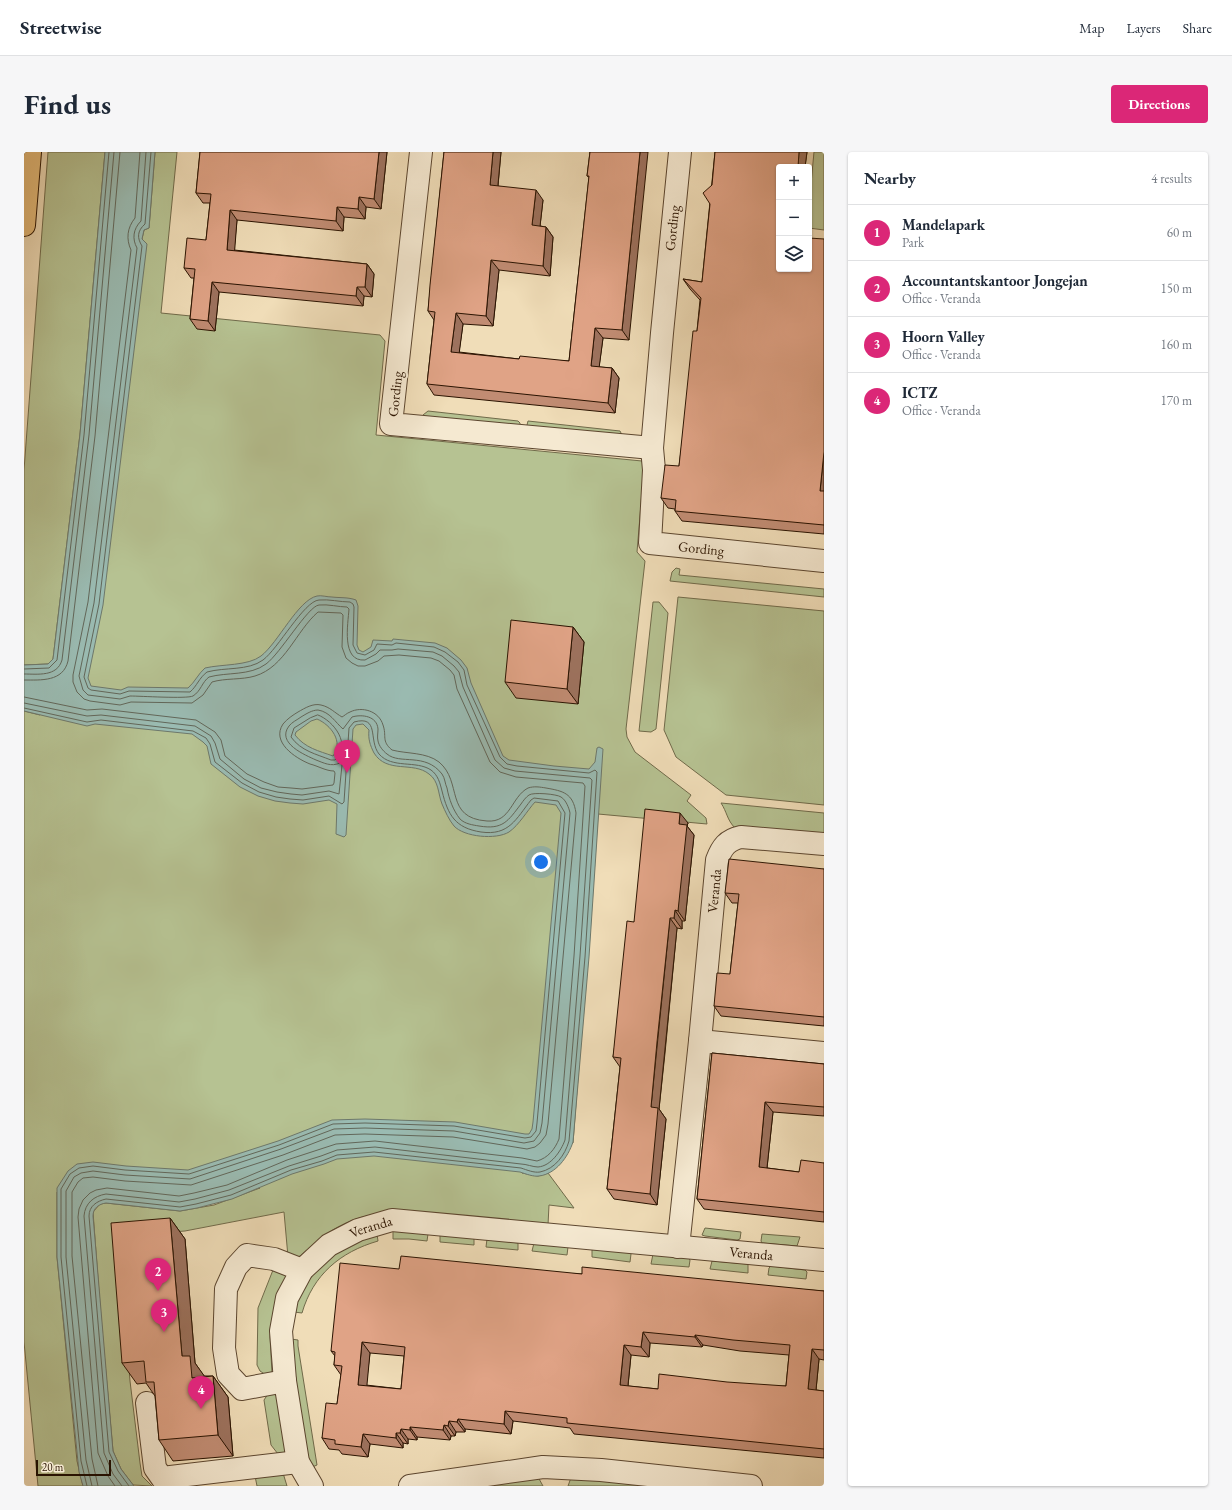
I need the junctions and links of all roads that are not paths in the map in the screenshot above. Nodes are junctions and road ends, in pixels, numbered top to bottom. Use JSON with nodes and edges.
{"nodes":[{"id":1,"x":30,"y":152,"type":"edge"},
{"id":2,"x":421,"y":152,"type":"edge"},
{"id":3,"x":680,"y":152,"type":"edge"},
{"id":4,"x":24,"y":225,"type":"edge"},
{"id":5,"x":652,"y":448,"type":"junction"},
{"id":6,"x":824,"y":561,"type":"edge"},
{"id":7,"x":824,"y":844,"type":"edge"},
{"id":8,"x":700,"y":1041,"type":"junction"},
{"id":9,"x":824,"y":1053,"type":"edge"},
{"id":10,"x":678,"y":1247,"type":"junction"},
{"id":11,"x":824,"y":1260,"type":"edge"},
{"id":12,"x":302,"y":1270,"type":"junction"},
{"id":13,"x":285,"y":1381,"type":"junction"},
{"id":14,"x":147,"y":1403,"type":"edge"},
{"id":15,"x":298,"y":1462,"type":"junction"},
{"id":16,"x":312,"y":1486,"type":"edge"},
{"id":17,"x":410,"y":1486,"type":"edge"},
{"id":18,"x":751,"y":1486,"type":"edge"}],
"edges":[{"from":1,"to":4,"type":"main road"},
{"from":2,"to":5,"type":"street","name":"Gording"},
{"from":3,"to":5,"type":"street","name":"Gording"},
{"from":5,"to":6,"type":"street","name":"Gording"},
{"from":7,"to":8,"type":"street","name":"Veranda"},
{"from":8,"to":9,"type":"street"},
{"from":8,"to":10,"type":"street","name":"Veranda"},
{"from":10,"to":11,"type":"street","name":"Veranda"},
{"from":10,"to":12,"type":"street","name":"Veranda"},
{"from":12,"to":13,"type":"street","name":"Veranda"},
{"from":12,"to":13,"type":"street"},
{"from":13,"to":15,"type":"street","name":"Veranda"},
{"from":14,"to":15,"type":"street"},
{"from":15,"to":16,"type":"street","name":"Veranda"},
{"from":17,"to":18,"type":"street"}]}
